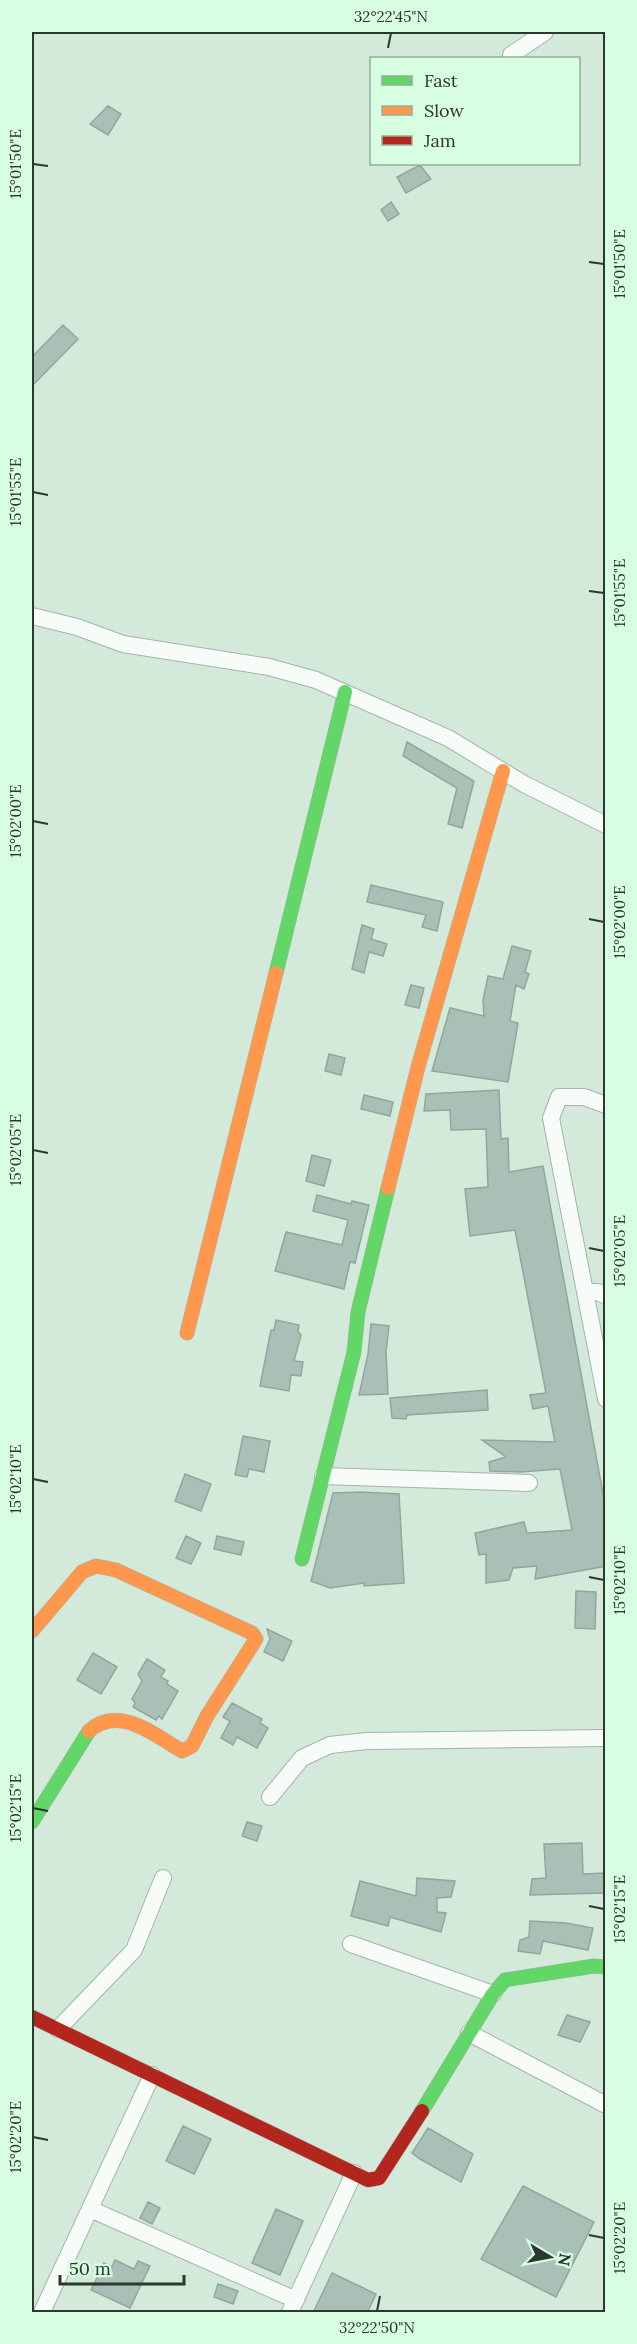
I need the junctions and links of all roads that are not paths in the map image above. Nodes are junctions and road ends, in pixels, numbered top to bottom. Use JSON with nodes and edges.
{"nodes":[{"id":1,"x":545,"y":32,"type":"edge"},
{"id":2,"x":511,"y":55,"type":"dead end"},
{"id":3,"x":32,"y":616,"type":"edge"},
{"id":4,"x":345,"y":692,"type":"junction"},
{"id":5,"x":504,"y":771,"type":"junction"},
{"id":6,"x":606,"y":825,"type":"edge"},
{"id":7,"x":606,"y":1105,"type":"edge"},
{"id":8,"x":585,"y":1292,"type":"junction"},
{"id":9,"x":606,"y":1296,"type":"edge"},
{"id":10,"x":187,"y":1333,"type":"dead end"},
{"id":11,"x":606,"y":1399,"type":"edge"},
{"id":12,"x":322,"y":1476,"type":"junction"},
{"id":13,"x":529,"y":1483,"type":"dead end"},
{"id":14,"x":302,"y":1559,"type":"dead end"},
{"id":15,"x":32,"y":1631,"type":"edge"},
{"id":16,"x":606,"y":1738,"type":"edge"},
{"id":17,"x":270,"y":1797,"type":"dead end"},
{"id":18,"x":34,"y":1812,"type":"edge"},
{"id":19,"x":163,"y":1878,"type":"dead end"},
{"id":20,"x":351,"y":1944,"type":"dead end"},
{"id":21,"x":606,"y":1968,"type":"edge"},
{"id":22,"x":493,"y":1994,"type":"junction"},
{"id":23,"x":32,"y":2017,"type":"edge"},
{"id":24,"x":58,"y":2029,"type":"junction"},
{"id":25,"x":469,"y":2033,"type":"junction"},
{"id":26,"x":152,"y":2075,"type":"junction"},
{"id":27,"x":606,"y":2104,"type":"edge"},
{"id":28,"x":354,"y":2173,"type":"junction"},
{"id":29,"x":90,"y":2209,"type":"junction"},
{"id":30,"x":293,"y":2306,"type":"edge"},
{"id":31,"x":42,"y":2313,"type":"edge"}],
"edges":[{"from":1,"to":2,"type":"street"},
{"from":3,"to":4,"type":"street"},
{"from":4,"to":5,"type":"street"},
{"from":4,"to":10,"type":"street"},
{"from":5,"to":6,"type":"street"},
{"from":5,"to":12,"type":"street"},
{"from":7,"to":8,"type":"street"},
{"from":8,"to":9,"type":"street"},
{"from":8,"to":11,"type":"street"},
{"from":12,"to":13,"type":"street"},
{"from":12,"to":14,"type":"street"},
{"from":15,"to":18,"type":"street"},
{"from":16,"to":17,"type":"street"},
{"from":19,"to":24,"type":"street"},
{"from":20,"to":22,"type":"street"},
{"from":21,"to":22,"type":"street"},
{"from":22,"to":25,"type":"street"},
{"from":23,"to":24,"type":"street"},
{"from":24,"to":26,"type":"street"},
{"from":25,"to":27,"type":"street"},
{"from":25,"to":28,"type":"street"},
{"from":26,"to":28,"type":"street"},
{"from":26,"to":29,"type":"street"},
{"from":28,"to":30,"type":"street"},
{"from":29,"to":30,"type":"street"},
{"from":29,"to":31,"type":"street"}]}
